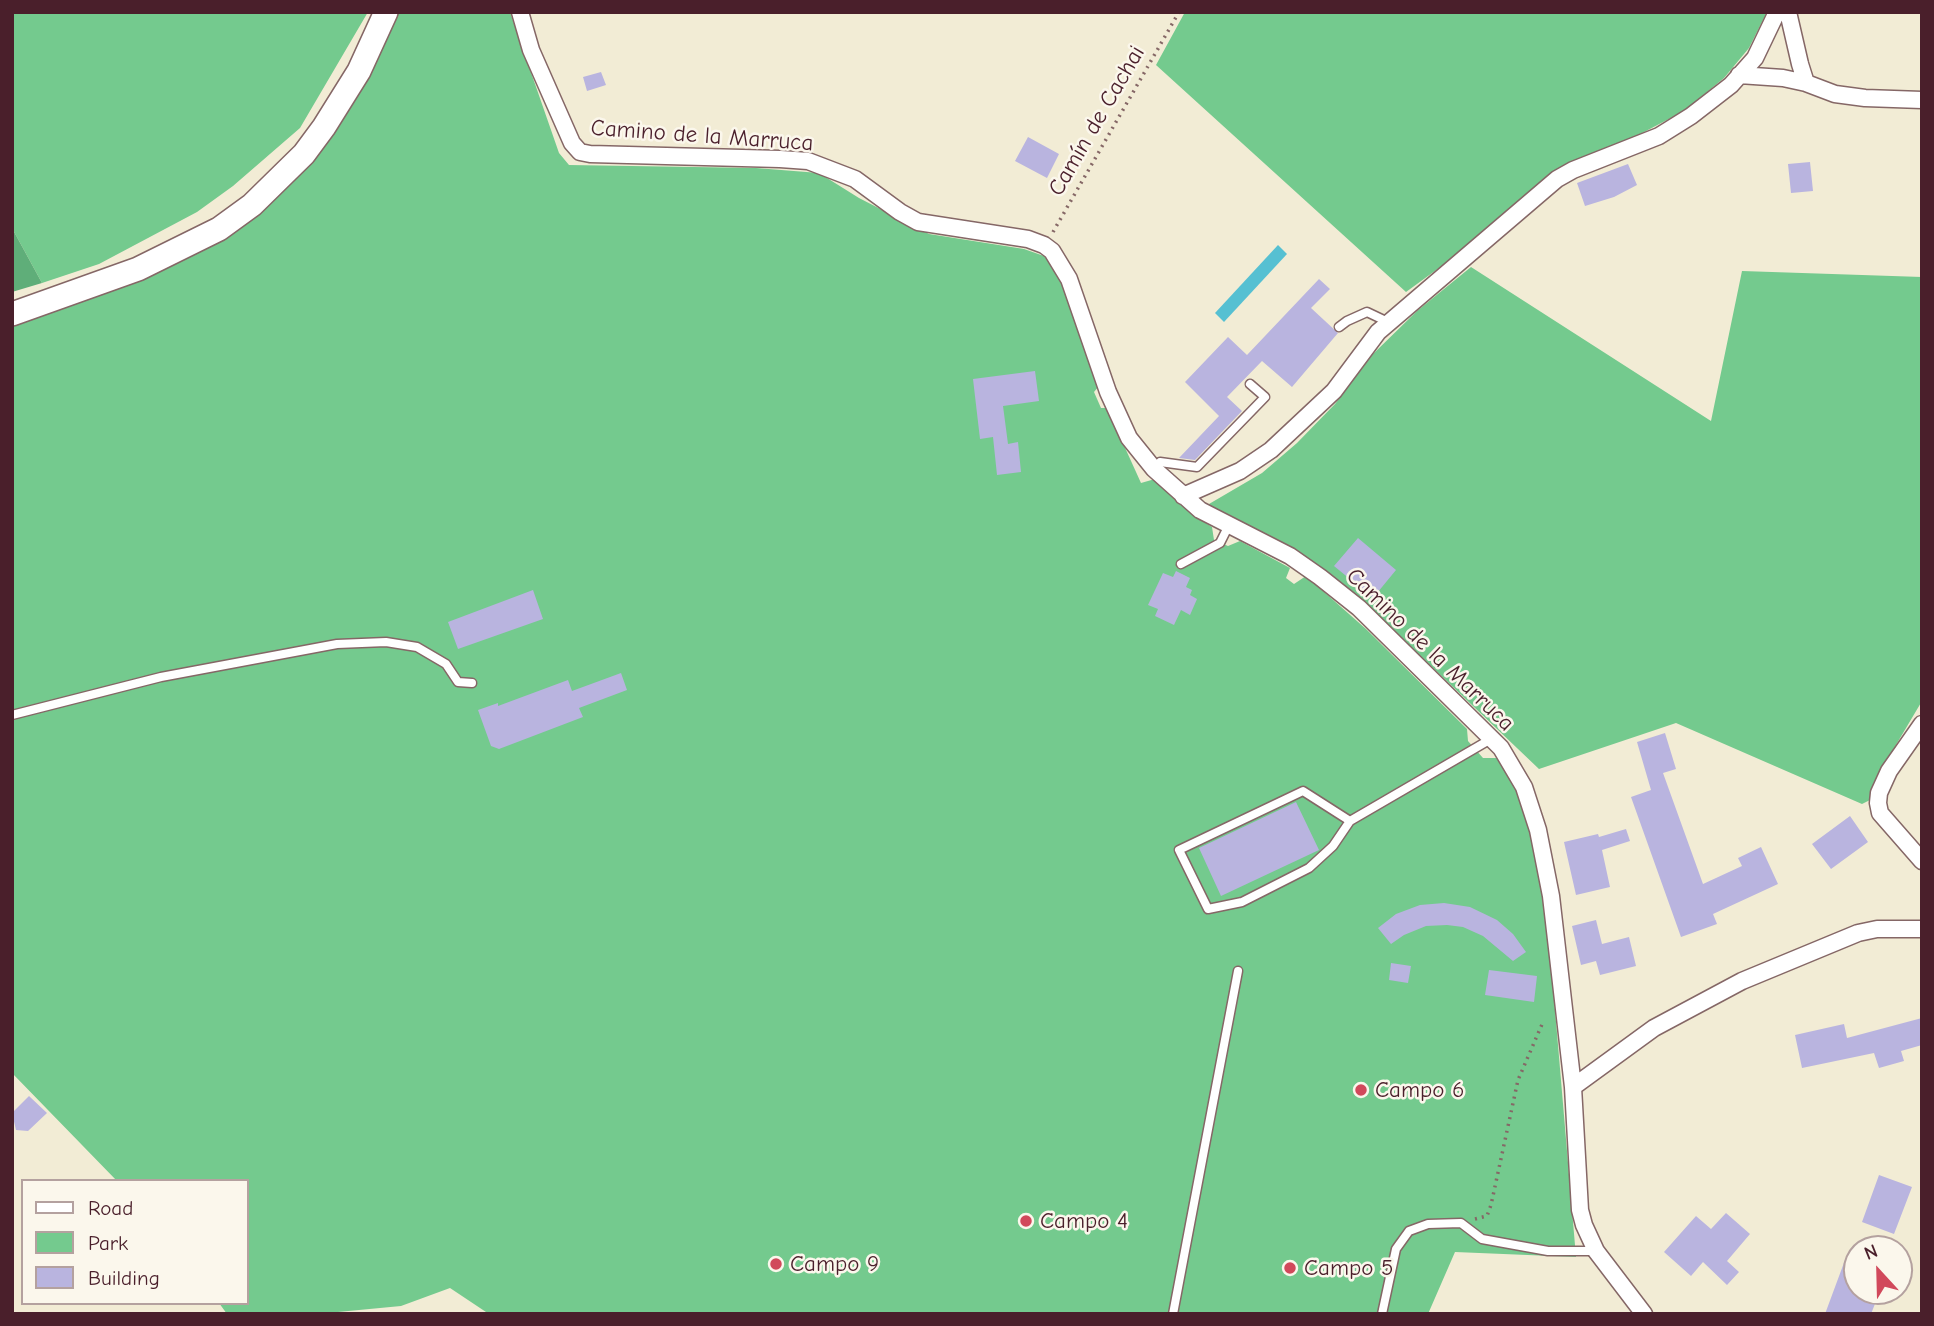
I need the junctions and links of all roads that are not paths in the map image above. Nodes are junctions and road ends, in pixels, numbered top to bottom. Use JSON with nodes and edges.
{"nodes":[{"id":1,"x":386,"y":12,"type":"edge"},
{"id":2,"x":520,"y":12,"type":"edge"},
{"id":3,"x":1777,"y":12,"type":"edge"},
{"id":4,"x":1788,"y":12,"type":"edge"},
{"id":5,"x":1739,"y":75,"type":"junction"},
{"id":6,"x":1806,"y":83,"type":"junction"},
{"id":7,"x":1922,"y":100,"type":"edge"},
{"id":8,"x":12,"y":314,"type":"edge"},
{"id":9,"x":1388,"y":322,"type":"junction"},
{"id":10,"x":1339,"y":327,"type":"dead end"},
{"id":11,"x":1250,"y":384,"type":"dead end"},
{"id":12,"x":1154,"y":469,"type":"junction"},
{"id":13,"x":1183,"y":496,"type":"junction"},
{"id":14,"x":1229,"y":526,"type":"junction"},
{"id":15,"x":1181,"y":564,"type":"dead end"},
{"id":16,"x":472,"y":683,"type":"dead end"},
{"id":17,"x":12,"y":715,"type":"edge"},
{"id":18,"x":1922,"y":724,"type":"edge"},
{"id":19,"x":1491,"y":739,"type":"junction"},
{"id":20,"x":1350,"y":821,"type":"junction"},
{"id":21,"x":1922,"y":860,"type":"edge"},
{"id":22,"x":1922,"y":929,"type":"edge"},
{"id":23,"x":1238,"y":971,"type":"dead end"},
{"id":24,"x":1573,"y":1087,"type":"junction"},
{"id":25,"x":1596,"y":1251,"type":"junction"},
{"id":26,"x":1173,"y":1314,"type":"edge"},
{"id":27,"x":1382,"y":1314,"type":"edge"},
{"id":28,"x":1644,"y":1314,"type":"edge"}],
"edges":[{"from":1,"to":8,"type":"street"},
{"from":2,"to":12,"type":"street","name":"Camino de la Marruca"},
{"from":3,"to":5,"type":"street"},
{"from":4,"to":6,"type":"street"},
{"from":5,"to":6,"type":"street"},
{"from":5,"to":9,"type":"street"},
{"from":6,"to":7,"type":"street"},
{"from":9,"to":10,"type":"lane"},
{"from":9,"to":13,"type":"street"},
{"from":11,"to":12,"type":"lane"},
{"from":12,"to":13,"type":"street","name":"Camino de la Marruca"},
{"from":13,"to":14,"type":"street","name":"Camino de la Marruca"},
{"from":14,"to":15,"type":"lane"},
{"from":14,"to":19,"type":"street","name":"Camino de la Marruca"},
{"from":16,"to":17,"type":"lane"},
{"from":18,"to":21,"type":"street"},
{"from":19,"to":20,"type":"lane"},
{"from":19,"to":24,"type":"street","name":"Camino de la Marruca"},
{"from":20,"to":20,"type":"lane"},
{"from":22,"to":24,"type":"street"},
{"from":23,"to":26,"type":"lane"},
{"from":24,"to":25,"type":"street","name":"Camino de la Marruca"},
{"from":25,"to":27,"type":"lane"},
{"from":25,"to":28,"type":"street","name":"Camino de la Marruca"}]}
